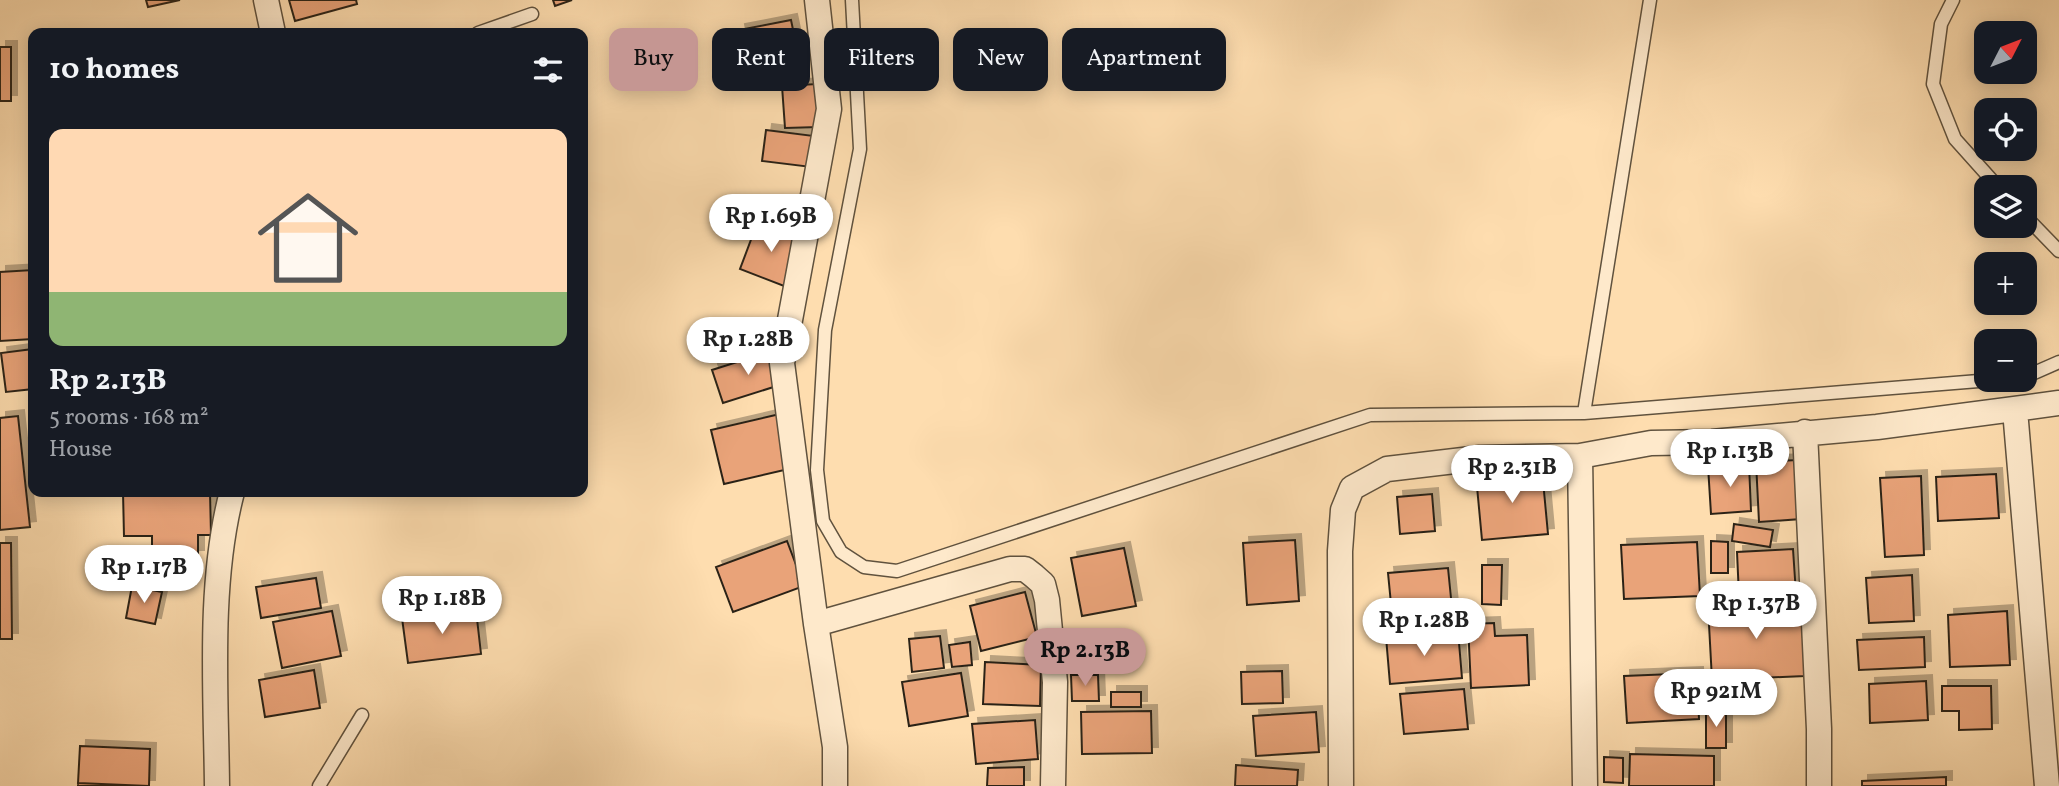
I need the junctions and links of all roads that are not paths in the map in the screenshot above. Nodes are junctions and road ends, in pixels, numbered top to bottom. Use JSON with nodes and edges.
{"nodes":[{"id":1,"x":266,"y":0,"type":"edge"},
{"id":2,"x":817,"y":0,"type":"edge"},
{"id":3,"x":852,"y":0,"type":"edge"},
{"id":4,"x":1650,"y":0,"type":"edge"},
{"id":5,"x":1952,"y":0,"type":"edge"},
{"id":6,"x":532,"y":14,"type":"dead end"},
{"id":7,"x":272,"y":28,"type":"edge"},
{"id":8,"x":492,"y":28,"type":"edge"},
{"id":9,"x":1987,"y":175,"type":"edge"},
{"id":10,"x":2037,"y":228,"type":"edge"},
{"id":11,"x":2059,"y":251,"type":"edge"},
{"id":12,"x":2059,"y":362,"type":"edge"},
{"id":13,"x":2037,"y":372,"type":"edge"},
{"id":14,"x":1974,"y":381,"type":"edge"},
{"id":15,"x":2059,"y":403,"type":"edge"},
{"id":16,"x":2015,"y":411,"type":"junction"},
{"id":17,"x":1584,"y":412,"type":"junction"},
{"id":18,"x":1805,"y":432,"type":"junction"},
{"id":19,"x":1580,"y":456,"type":"junction"},
{"id":20,"x":231,"y":497,"type":"edge"},
{"id":21,"x":816,"y":624,"type":"junction"},
{"id":22,"x":362,"y":715,"type":"dead end"},
{"id":23,"x":217,"y":786,"type":"edge"},
{"id":24,"x":318,"y":786,"type":"edge"},
{"id":25,"x":835,"y":786,"type":"edge"},
{"id":26,"x":1053,"y":786,"type":"edge"},
{"id":27,"x":1341,"y":786,"type":"edge"},
{"id":28,"x":1585,"y":786,"type":"edge"},
{"id":29,"x":1819,"y":786,"type":"edge"},
{"id":30,"x":2047,"y":786,"type":"edge"}],
"edges":[{"from":1,"to":7,"type":"street"},
{"from":2,"to":21,"type":"street"},
{"from":3,"to":17,"type":"lane"},
{"from":4,"to":17,"type":"lane"},
{"from":5,"to":9,"type":"lane"},
{"from":6,"to":8,"type":"lane"},
{"from":10,"to":11,"type":"lane"},
{"from":12,"to":13,"type":"lane"},
{"from":14,"to":17,"type":"lane"},
{"from":15,"to":16,"type":"street"},
{"from":16,"to":18,"type":"street"},
{"from":16,"to":30,"type":"street"},
{"from":18,"to":19,"type":"street"},
{"from":18,"to":29,"type":"street"},
{"from":19,"to":27,"type":"street"},
{"from":19,"to":28,"type":"street"},
{"from":20,"to":23,"type":"street"},
{"from":21,"to":25,"type":"street"},
{"from":21,"to":26,"type":"street"},
{"from":22,"to":24,"type":"lane"}]}
